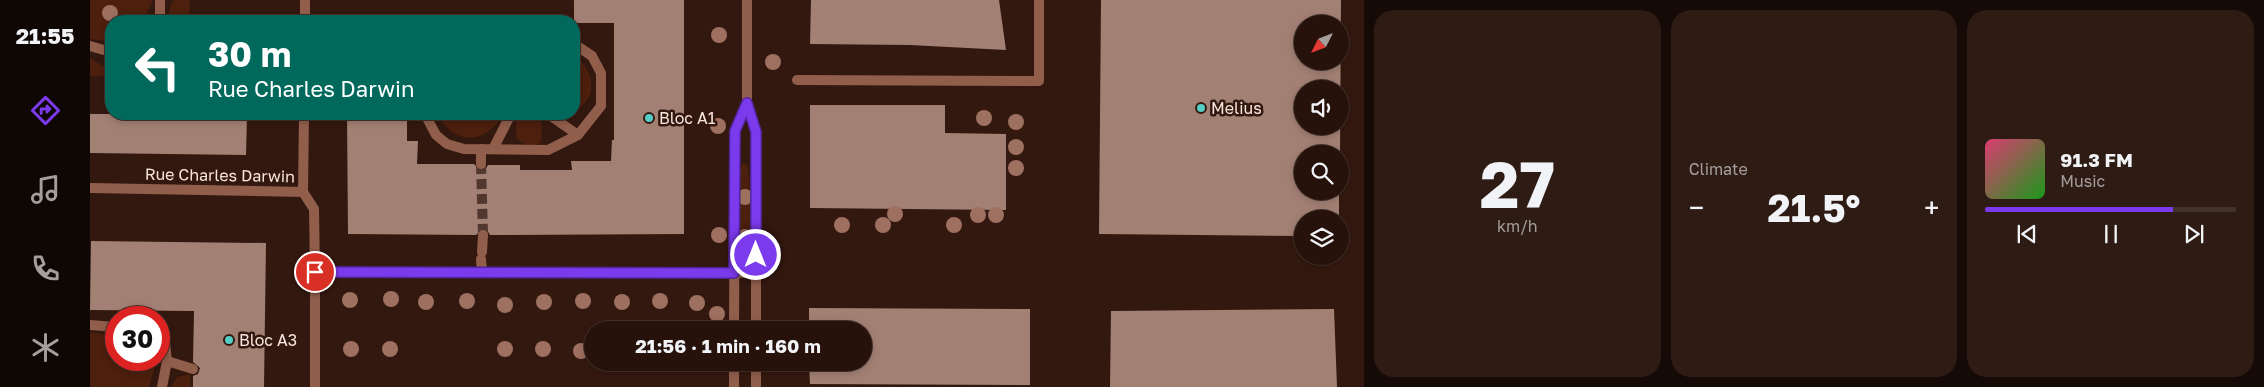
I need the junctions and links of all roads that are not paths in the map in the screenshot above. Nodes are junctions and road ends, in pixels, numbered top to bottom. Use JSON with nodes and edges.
{"nodes":[{"id":1,"x":160,"y":0,"type":"edge"},
{"id":2,"x":305,"y":0,"type":"edge"},
{"id":3,"x":747,"y":0,"type":"edge"},
{"id":4,"x":1039,"y":0,"type":"edge"},
{"id":5,"x":160,"y":15,"type":"edge"},
{"id":6,"x":305,"y":15,"type":"edge"},
{"id":7,"x":90,"y":46,"type":"edge"},
{"id":8,"x":580,"y":48,"type":"edge"},
{"id":9,"x":105,"y":50,"type":"edge"},
{"id":10,"x":797,"y":80,"type":"dead end"},
{"id":11,"x":747,"y":103,"type":"junction"},
{"id":12,"x":304,"y":120,"type":"edge"},
{"id":13,"x":428,"y":120,"type":"edge"},
{"id":14,"x":508,"y":120,"type":"edge"},
{"id":15,"x":557,"y":120,"type":"edge"},
{"id":16,"x":578,"y":135,"type":"junction"},
{"id":17,"x":481,"y":149,"type":"junction"},
{"id":18,"x":492,"y":149,"type":"junction"},
{"id":19,"x":481,"y":164,"type":"tunnel mouth"},
{"id":20,"x":90,"y":188,"type":"edge"},
{"id":21,"x":303,"y":192,"type":"junction"},
{"id":22,"x":483,"y":235,"type":"tunnel mouth"},
{"id":23,"x":315,"y":272,"type":"junction"},
{"id":24,"x":482,"y":272,"type":"junction"},
{"id":25,"x":734,"y":273,"type":"junction"},
{"id":26,"x":756,"y":273,"type":"junction"},
{"id":27,"x":734,"y":321,"type":"edge"},
{"id":28,"x":756,"y":321,"type":"edge"},
{"id":29,"x":90,"y":325,"type":"edge"},
{"id":30,"x":105,"y":326,"type":"edge"},
{"id":31,"x":170,"y":362,"type":"edge"},
{"id":32,"x":193,"y":369,"type":"dead end"},
{"id":33,"x":165,"y":371,"type":"edge"},
{"id":34,"x":734,"y":371,"type":"edge"},
{"id":35,"x":756,"y":371,"type":"edge"},
{"id":36,"x":162,"y":387,"type":"edge"},
{"id":37,"x":315,"y":387,"type":"edge"},
{"id":38,"x":734,"y":387,"type":"edge"},
{"id":39,"x":756,"y":387,"type":"edge"}],
"edges":[{"from":1,"to":5,"type":"street"},
{"from":2,"to":6,"type":"street"},
{"from":3,"to":11,"type":"street"},
{"from":4,"to":10,"type":"street"},
{"from":7,"to":9,"type":"street"},
{"from":8,"to":16,"type":"street"},
{"from":11,"to":25,"type":"street"},
{"from":11,"to":26,"type":"street"},
{"from":12,"to":21,"type":"street","name":"Rue Charles Darwin"},
{"from":13,"to":17,"type":"street"},
{"from":14,"to":18,"type":"street"},
{"from":15,"to":16,"type":"street"},
{"from":16,"to":18,"type":"street"},
{"from":17,"to":18,"type":"street"},
{"from":17,"to":19,"type":"street"},
{"from":20,"to":21,"type":"street","name":"Rue Charles Darwin"},
{"from":21,"to":23,"type":"street"},
{"from":22,"to":24,"type":"street"},
{"from":23,"to":24,"type":"street"},
{"from":23,"to":37,"type":"street"},
{"from":24,"to":25,"type":"street"},
{"from":25,"to":26,"type":"street"},
{"from":25,"to":27,"type":"street"},
{"from":26,"to":28,"type":"street"},
{"from":29,"to":30,"type":"street"},
{"from":31,"to":32,"type":"street"},
{"from":33,"to":36,"type":"street"},
{"from":34,"to":38,"type":"street"},
{"from":35,"to":39,"type":"street"}]}
